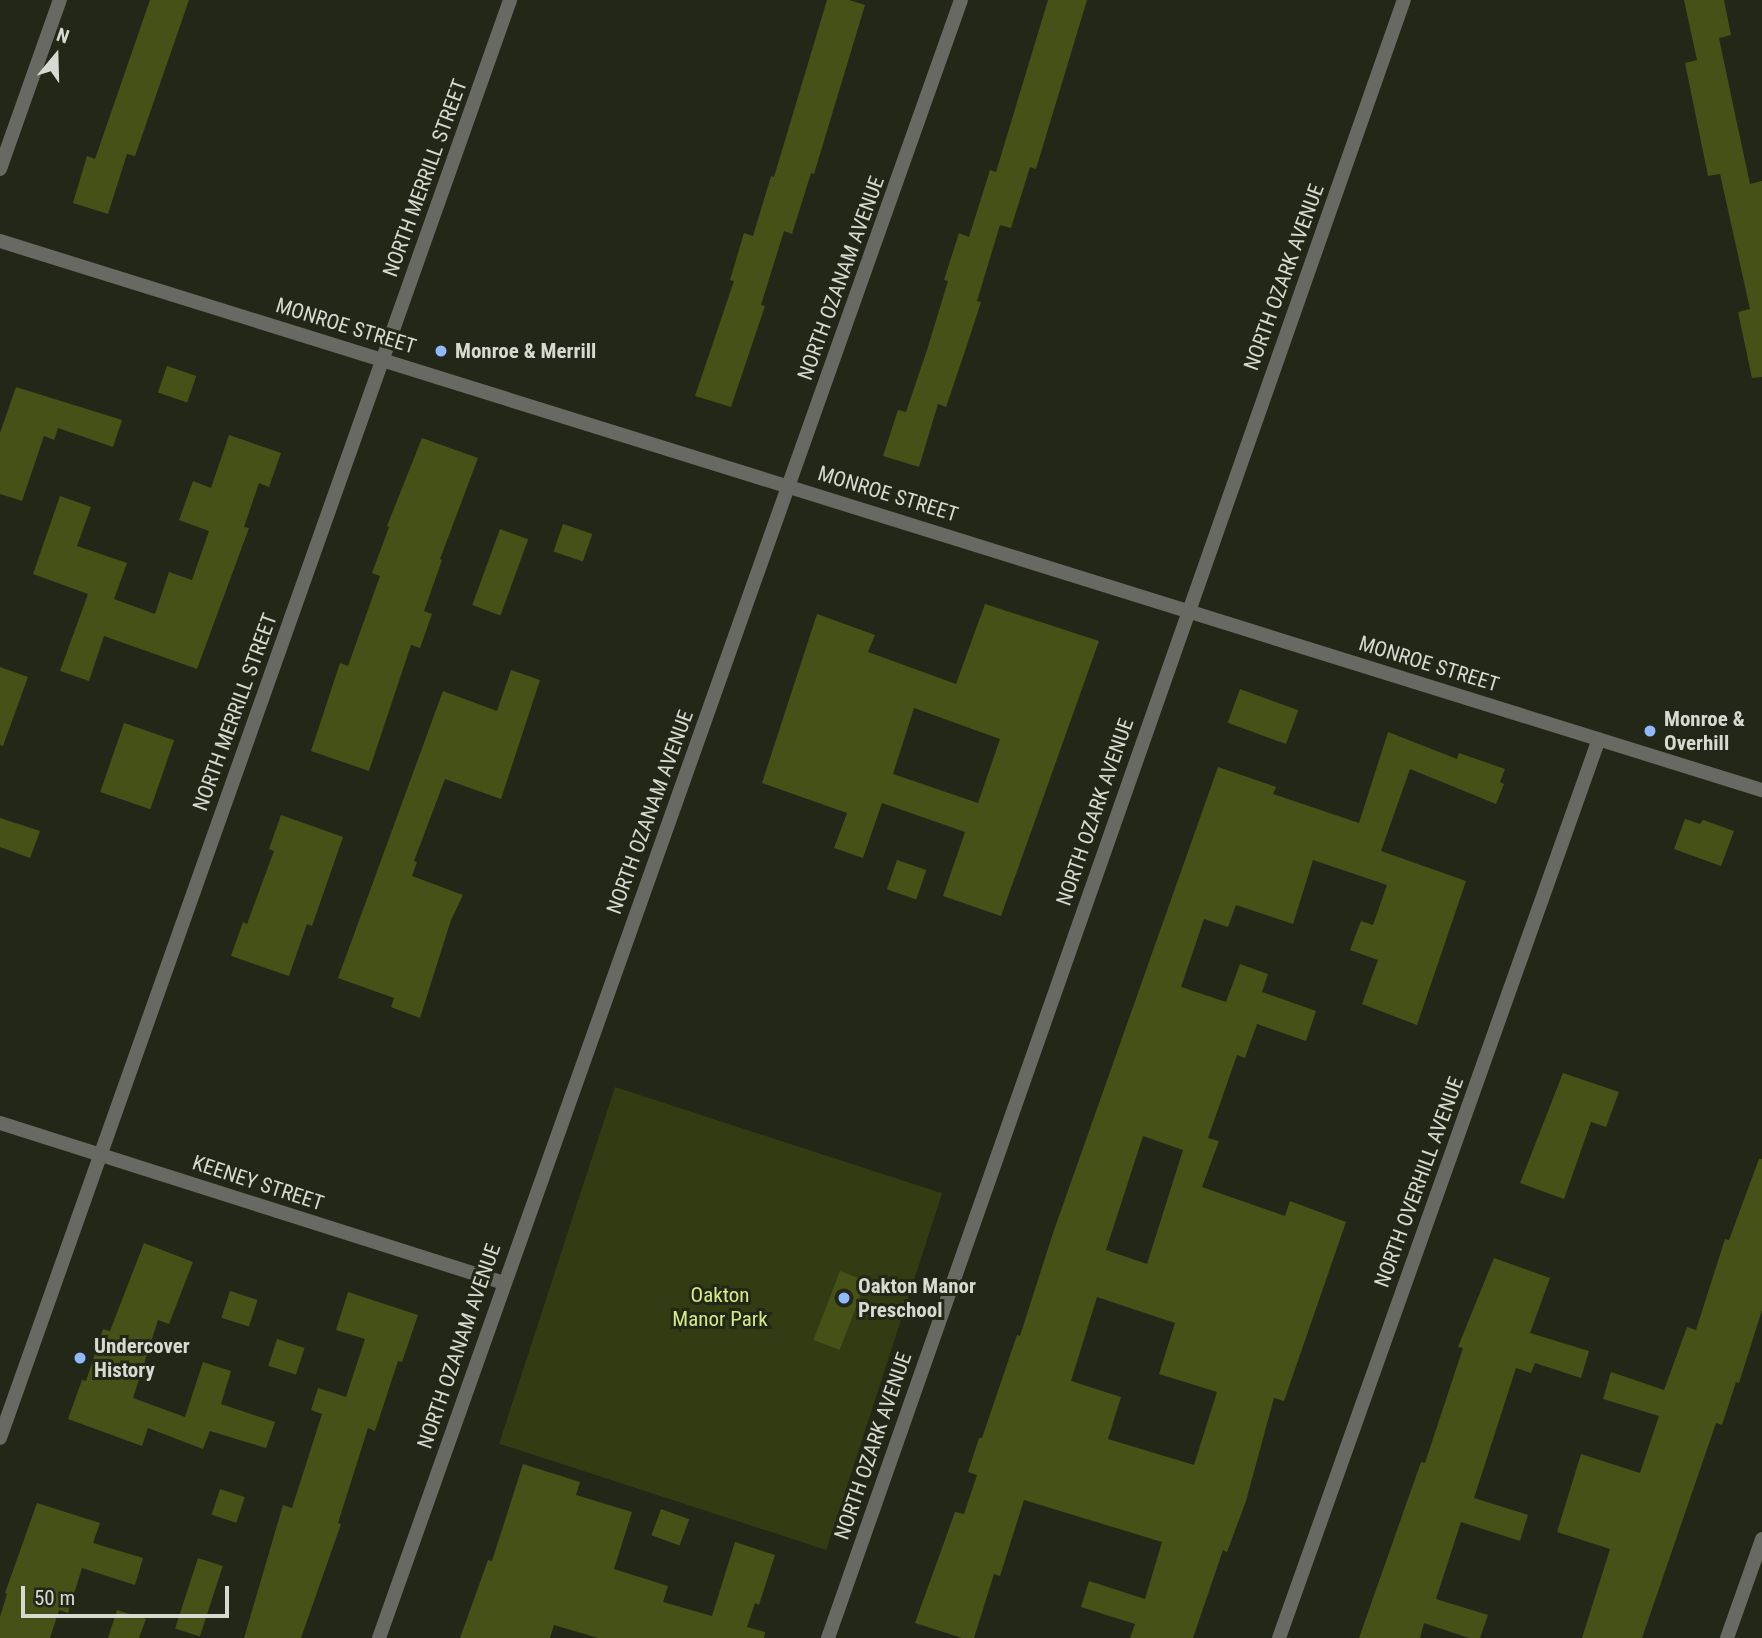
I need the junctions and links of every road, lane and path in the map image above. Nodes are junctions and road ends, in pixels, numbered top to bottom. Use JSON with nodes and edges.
{"nodes":[{"id":1,"x":60,"y":0,"type":"edge"},
{"id":2,"x":510,"y":0,"type":"edge"},
{"id":3,"x":961,"y":0,"type":"edge"},
{"id":4,"x":1404,"y":0,"type":"edge"},
{"id":5,"x":0,"y":169,"type":"edge"},
{"id":6,"x":0,"y":241,"type":"edge"},
{"id":7,"x":383,"y":359,"type":"junction"},
{"id":8,"x":789,"y":486,"type":"junction"},
{"id":9,"x":1188,"y":611,"type":"junction"},
{"id":10,"x":1599,"y":739,"type":"junction"},
{"id":11,"x":1762,"y":790,"type":"edge"},
{"id":12,"x":0,"y":1123,"type":"edge"},
{"id":13,"x":100,"y":1154,"type":"junction"},
{"id":14,"x":504,"y":1283,"type":"junction"},
{"id":15,"x":0,"y":1438,"type":"edge"},
{"id":16,"x":1762,"y":1539,"type":"edge"},
{"id":17,"x":379,"y":1638,"type":"edge"},
{"id":18,"x":828,"y":1638,"type":"edge"},
{"id":19,"x":1279,"y":1638,"type":"edge"},
{"id":20,"x":1727,"y":1638,"type":"edge"}],
"edges":[{"from":1,"to":5,"type":"street"},
{"from":2,"to":7,"type":"street","name":"NORTH MERRILL STREET"},
{"from":3,"to":8,"type":"street","name":"NORTH OZANAM AVENUE"},
{"from":4,"to":9,"type":"street","name":"NORTH OZARK AVENUE"},
{"from":6,"to":7,"type":"street","name":"MONROE STREET"},
{"from":7,"to":8,"type":"street","name":"MONROE STREET"},
{"from":7,"to":13,"type":"street","name":"NORTH MERRILL STREET"},
{"from":8,"to":9,"type":"street","name":"MONROE STREET"},
{"from":8,"to":14,"type":"street","name":"NORTH OZANAM AVENUE"},
{"from":9,"to":10,"type":"street","name":"MONROE STREET"},
{"from":9,"to":18,"type":"street","name":"NORTH OZARK AVENUE"},
{"from":10,"to":11,"type":"street","name":"MONROE STREET"},
{"from":10,"to":19,"type":"street","name":"NORTH OVERHILL AVENUE"},
{"from":12,"to":13,"type":"street","name":"KEENEY STREET"},
{"from":13,"to":14,"type":"street","name":"KEENEY STREET"},
{"from":13,"to":15,"type":"street","name":"NORTH MERRILL STREET"},
{"from":14,"to":17,"type":"street","name":"NORTH OZANAM AVENUE"},
{"from":16,"to":20,"type":"street"}]}
